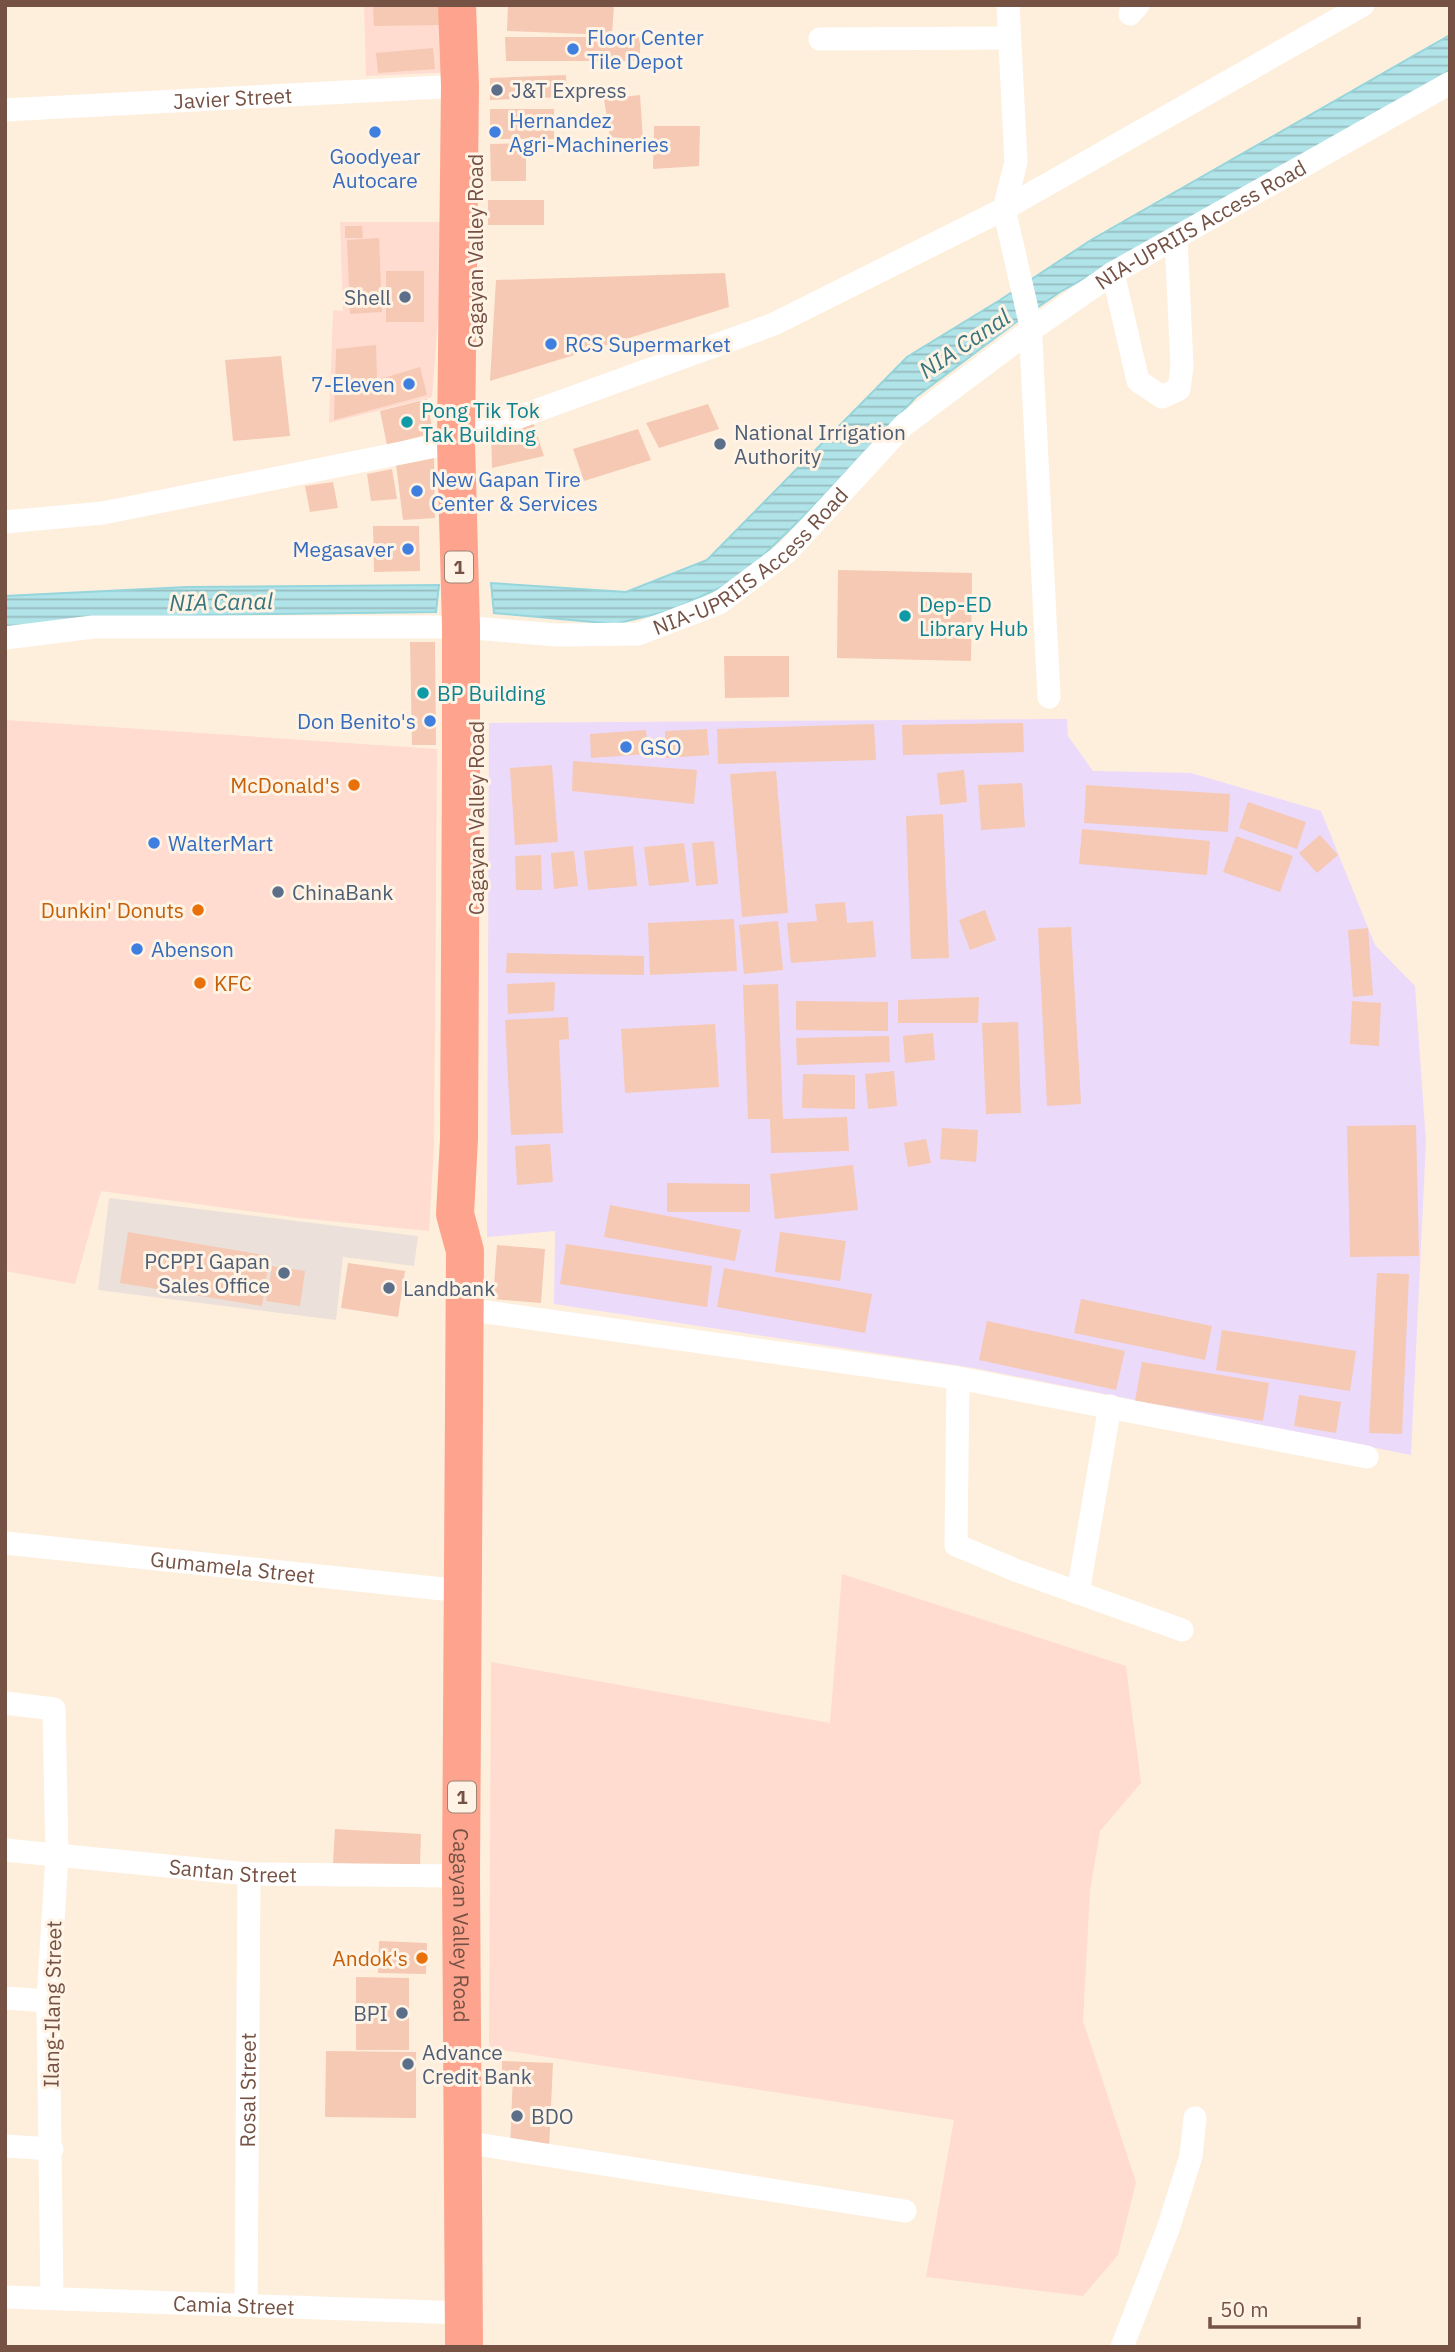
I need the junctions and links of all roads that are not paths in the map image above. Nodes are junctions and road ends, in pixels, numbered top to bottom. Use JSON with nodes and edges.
{"nodes":[{"id":1,"x":457,"y":5,"type":"edge"},
{"id":2,"x":474,"y":5,"type":"edge"},
{"id":3,"x":1008,"y":5,"type":"edge"},
{"id":4,"x":1363,"y":5,"type":"edge"},
{"id":5,"x":1009,"y":38,"type":"junction"},
{"id":6,"x":820,"y":39,"type":"dead end"},
{"id":7,"x":1450,"y":83,"type":"edge"},
{"id":8,"x":460,"y":86,"type":"junction"},
{"id":9,"x":5,"y":110,"type":"edge"},
{"id":10,"x":1004,"y":209,"type":"junction"},
{"id":11,"x":1176,"y":238,"type":"junction"},
{"id":12,"x":1113,"y":273,"type":"junction"},
{"id":13,"x":1031,"y":326,"type":"junction"},
{"id":14,"x":465,"y":438,"type":"junction"},
{"id":15,"x":5,"y":522,"type":"edge"},
{"id":16,"x":468,"y":627,"type":"junction"},
{"id":17,"x":5,"y":638,"type":"edge"},
{"id":18,"x":1049,"y":697,"type":"dead end"},
{"id":19,"x":464,"y":1309,"type":"junction"},
{"id":20,"x":958,"y":1378,"type":"junction"},
{"id":21,"x":1110,"y":1406,"type":"junction"},
{"id":22,"x":1367,"y":1457,"type":"dead end"},
{"id":23,"x":5,"y":1543,"type":"edge"},
{"id":24,"x":462,"y":1591,"type":"junction"},
{"id":25,"x":1078,"y":1593,"type":"junction"},
{"id":26,"x":1182,"y":1630,"type":"dead end"},
{"id":27,"x":5,"y":1703,"type":"edge"},
{"id":28,"x":5,"y":1850,"type":"edge"},
{"id":29,"x":57,"y":1856,"type":"junction"},
{"id":30,"x":249,"y":1874,"type":"junction"},
{"id":31,"x":461,"y":1876,"type":"junction"},
{"id":32,"x":5,"y":1998,"type":"edge"},
{"id":33,"x":48,"y":2001,"type":"junction"},
{"id":34,"x":1195,"y":2118,"type":"dead end"},
{"id":35,"x":463,"y":2142,"type":"junction"},
{"id":36,"x":5,"y":2146,"type":"edge"},
{"id":37,"x":52,"y":2149,"type":"junction"},
{"id":38,"x":905,"y":2211,"type":"dead end"},
{"id":39,"x":5,"y":2297,"type":"edge"},
{"id":40,"x":52,"y":2298,"type":"junction"},
{"id":41,"x":246,"y":2305,"type":"junction"},
{"id":42,"x":465,"y":2330,"type":"edge"},
{"id":43,"x":1122,"y":2347,"type":"edge"}],
"edges":[{"from":1,"to":8,"type":"highway","name":"Cagayan Valley Road","number":"1"},
{"from":2,"to":14,"type":"highway","name":"Cagayan Valley Road","number":"1"},
{"from":3,"to":5,"type":"street"},
{"from":4,"to":10,"type":"street"},
{"from":5,"to":6,"type":"street"},
{"from":5,"to":10,"type":"street"},
{"from":7,"to":11,"type":"street","name":"NIA-UPRIIS Access Road"},
{"from":8,"to":9,"type":"street","name":"Javier Street"},
{"from":8,"to":14,"type":"highway","name":"Cagayan Valley Road","number":"1"},
{"from":10,"to":13,"type":"street"},
{"from":10,"to":14,"type":"street"},
{"from":11,"to":12,"type":"street","name":"NIA-UPRIIS Access Road"},
{"from":11,"to":12,"type":"street"},
{"from":12,"to":13,"type":"street","name":"NIA-UPRIIS Access Road"},
{"from":13,"to":16,"type":"street","name":"NIA-UPRIIS Access Road"},
{"from":13,"to":18,"type":"street"},
{"from":14,"to":15,"type":"street"},
{"from":14,"to":16,"type":"highway","name":"Cagayan Valley Road","number":"1"},
{"from":16,"to":17,"type":"street","name":"NIA-UPRIIS Access Road"},
{"from":16,"to":19,"type":"highway","name":"Cagayan Valley Road","number":"1"},
{"from":19,"to":20,"type":"street"},
{"from":19,"to":24,"type":"highway","name":"Cagayan Valley Road","number":"1"},
{"from":20,"to":21,"type":"street"},
{"from":20,"to":25,"type":"street"},
{"from":21,"to":22,"type":"street"},
{"from":21,"to":25,"type":"street"},
{"from":23,"to":24,"type":"street","name":"Gumamela Street"},
{"from":24,"to":31,"type":"highway","name":"Cagayan Valley Road","number":"1"},
{"from":25,"to":26,"type":"street"},
{"from":27,"to":29,"type":"street","name":"Ilang-Ilang Street"},
{"from":28,"to":29,"type":"street","name":"Santan Street"},
{"from":29,"to":30,"type":"street","name":"Santan Street"},
{"from":29,"to":33,"type":"street","name":"Ilang-Ilang Street"},
{"from":30,"to":31,"type":"street","name":"Santan Street"},
{"from":30,"to":41,"type":"street","name":"Rosal Street"},
{"from":31,"to":35,"type":"highway","name":"Cagayan Valley Road","number":"1"},
{"from":32,"to":33,"type":"street"},
{"from":33,"to":37,"type":"street","name":"Ilang-Ilang Street"},
{"from":34,"to":43,"type":"street"},
{"from":35,"to":38,"type":"street"},
{"from":35,"to":42,"type":"highway","name":"Cagayan Valley Road","number":"1"},
{"from":36,"to":37,"type":"street"},
{"from":37,"to":40,"type":"street","name":"Ilang-Ilang Street"},
{"from":39,"to":40,"type":"street","name":"Camia Street"},
{"from":40,"to":41,"type":"street","name":"Camia Street"},
{"from":41,"to":42,"type":"street","name":"Camia Street"}]}
